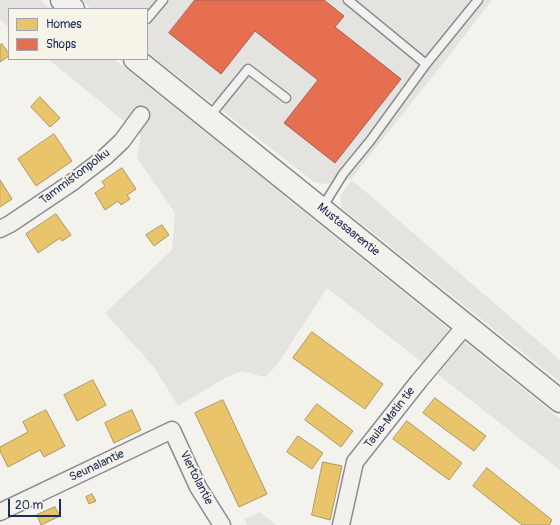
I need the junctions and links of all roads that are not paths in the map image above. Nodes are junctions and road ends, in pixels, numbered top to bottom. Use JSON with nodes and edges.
{"nodes":[{"id":1,"x":62,"y":0,"type":"edge"},
{"id":2,"x":163,"y":0,"type":"edge"},
{"id":3,"x":348,"y":0,"type":"edge"},
{"id":4,"x":478,"y":0,"type":"edge"},
{"id":5,"x":72,"y":8,"type":"edge"},
{"id":6,"x":148,"y":18,"type":"edge"},
{"id":7,"x":136,"y":60,"type":"edge"},
{"id":8,"x":426,"y":64,"type":"junction"},
{"id":9,"x":286,"y":98,"type":"dead end"},
{"id":10,"x":141,"y":115,"type":"dead end"},
{"id":11,"x":208,"y":118,"type":"junction"},
{"id":12,"x":321,"y":209,"type":"junction"},
{"id":13,"x":0,"y":229,"type":"edge"},
{"id":14,"x":466,"y":325,"type":"junction"},
{"id":15,"x":560,"y":401,"type":"edge"},
{"id":16,"x":172,"y":430,"type":"joint"},
{"id":17,"x":0,"y":512,"type":"edge"},
{"id":18,"x":222,"y":525,"type":"edge"},
{"id":19,"x":341,"y":525,"type":"edge"}],
"edges":[{"from":1,"to":5,"type":"main road"},
{"from":2,"to":6,"type":"lane"},
{"from":3,"to":8,"type":"lane"},
{"from":4,"to":8,"type":"lane"},
{"from":7,"to":11,"type":"main road","name":"Mustasaarentie"},
{"from":8,"to":12,"type":"lane"},
{"from":9,"to":11,"type":"lane"},
{"from":10,"to":13,"type":"street","name":"Tammistonpolku"},
{"from":11,"to":12,"type":"main road","name":"Mustasaarentie"},
{"from":12,"to":14,"type":"main road","name":"Mustasaarentie"},
{"from":14,"to":15,"type":"main road","name":"Mustasaarentie"},
{"from":14,"to":19,"type":"street","name":"Taula-Matin tie"},
{"from":16,"to":17,"type":"street","name":"Seunalantie"},
{"from":16,"to":18,"type":"street","name":"Viertolantie"}]}
